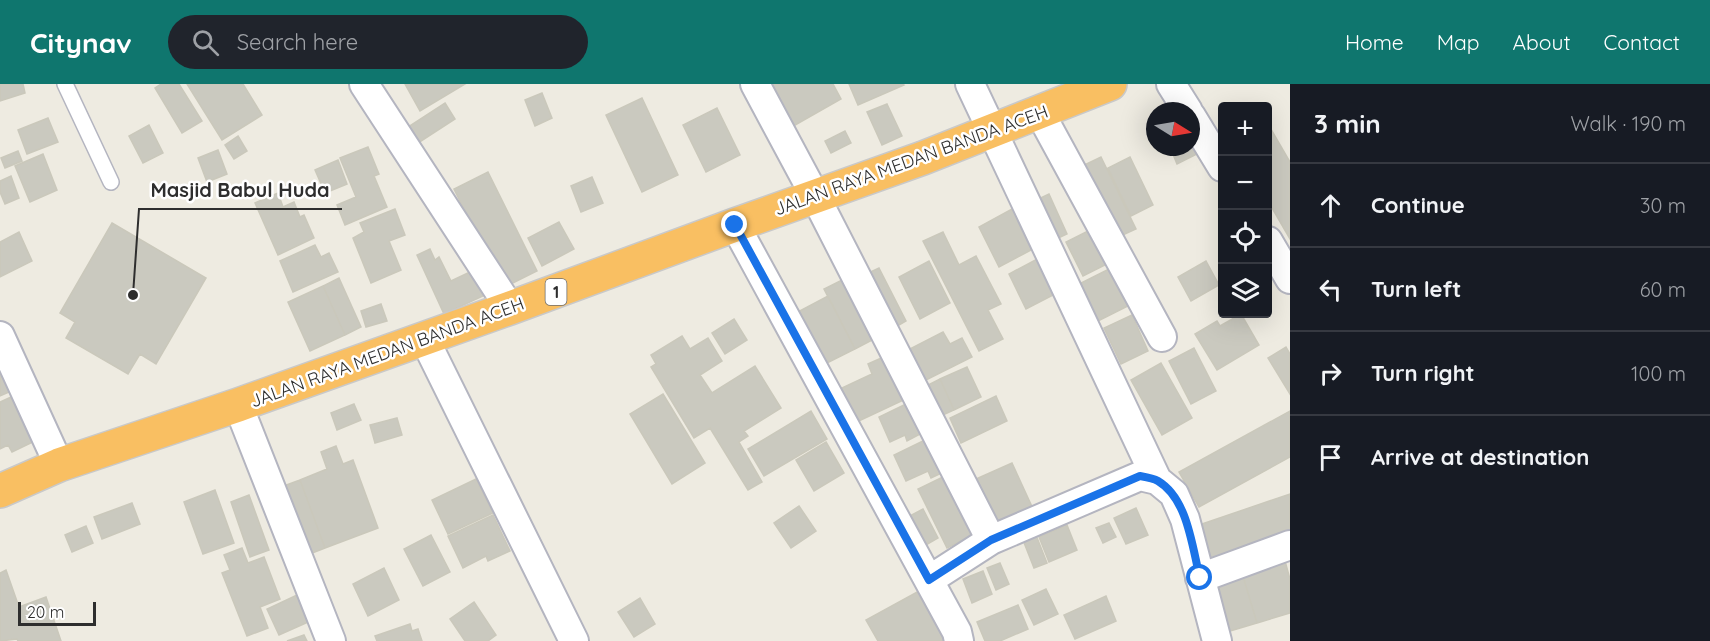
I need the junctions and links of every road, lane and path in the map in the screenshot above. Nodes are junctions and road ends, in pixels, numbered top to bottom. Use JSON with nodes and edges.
{"nodes":[{"id":1,"x":65,"y":84,"type":"edge"},
{"id":2,"x":364,"y":84,"type":"edge"},
{"id":3,"x":755,"y":84,"type":"edge"},
{"id":4,"x":970,"y":84,"type":"edge"},
{"id":5,"x":1110,"y":84,"type":"edge"},
{"id":6,"x":1171,"y":84,"type":"edge"},
{"id":7,"x":1182,"y":102,"type":"edge"},
{"id":8,"x":1040,"y":113,"type":"junction"},
{"id":9,"x":992,"y":131,"type":"junction"},
{"id":10,"x":1200,"y":131,"type":"edge"},
{"id":11,"x":1218,"y":160,"type":"edge"},
{"id":12,"x":111,"y":182,"type":"dead end"},
{"id":13,"x":815,"y":196,"type":"junction"},
{"id":14,"x":735,"y":225,"type":"junction"},
{"id":15,"x":1272,"y":248,"type":"edge"},
{"id":16,"x":1290,"y":279,"type":"edge"},
{"id":17,"x":510,"y":308,"type":"junction"},
{"id":18,"x":0,"y":336,"type":"edge"},
{"id":19,"x":1162,"y":337,"type":"dead end"},
{"id":20,"x":424,"y":338,"type":"junction"},
{"id":21,"x":238,"y":405,"type":"junction"},
{"id":22,"x":59,"y":465,"type":"junction"},
{"id":23,"x":1157,"y":480,"type":"junction"},
{"id":24,"x":0,"y":491,"type":"edge"},
{"id":25,"x":991,"y":540,"type":"junction"},
{"id":26,"x":1290,"y":544,"type":"edge"},
{"id":27,"x":1200,"y":578,"type":"junction"},
{"id":28,"x":929,"y":580,"type":"junction"},
{"id":29,"x":331,"y":641,"type":"edge"},
{"id":30,"x":574,"y":641,"type":"edge"},
{"id":31,"x":959,"y":641,"type":"edge"},
{"id":32,"x":1217,"y":641,"type":"edge"}],
"edges":[{"from":1,"to":12,"type":"lane"},
{"from":2,"to":17,"type":"street"},
{"from":3,"to":13,"type":"street"},
{"from":4,"to":9,"type":"street"},
{"from":5,"to":8,"type":"highway","name":"JALAN RAYA MEDAN BANDA ACEH","number":"1"},
{"from":6,"to":7,"type":"street"},
{"from":8,"to":9,"type":"highway","name":"JALAN RAYA MEDAN BANDA ACEH","number":"1"},
{"from":8,"to":19,"type":"street"},
{"from":9,"to":13,"type":"highway","name":"JALAN RAYA MEDAN BANDA ACEH","number":"1"},
{"from":9,"to":23,"type":"street"},
{"from":10,"to":11,"type":"street"},
{"from":13,"to":14,"type":"highway","name":"JALAN RAYA MEDAN BANDA ACEH","number":"1"},
{"from":13,"to":25,"type":"street"},
{"from":14,"to":17,"type":"highway","name":"JALAN RAYA MEDAN BANDA ACEH","number":"1"},
{"from":14,"to":28,"type":"street"},
{"from":15,"to":16,"type":"street"},
{"from":17,"to":20,"type":"highway","name":"JALAN RAYA MEDAN BANDA ACEH","number":"1"},
{"from":18,"to":22,"type":"street"},
{"from":20,"to":21,"type":"highway","name":"JALAN RAYA MEDAN BANDA ACEH","number":"1"},
{"from":20,"to":30,"type":"street"},
{"from":21,"to":22,"type":"highway","name":"JALAN RAYA MEDAN BANDA ACEH","number":"1"},
{"from":21,"to":29,"type":"street"},
{"from":22,"to":24,"type":"highway","name":"JALAN RAYA MEDAN BANDA ACEH","number":"1"},
{"from":23,"to":25,"type":"street"},
{"from":23,"to":27,"type":"street"},
{"from":25,"to":28,"type":"street"},
{"from":26,"to":27,"type":"street"},
{"from":27,"to":32,"type":"street"},
{"from":28,"to":31,"type":"street"}]}
